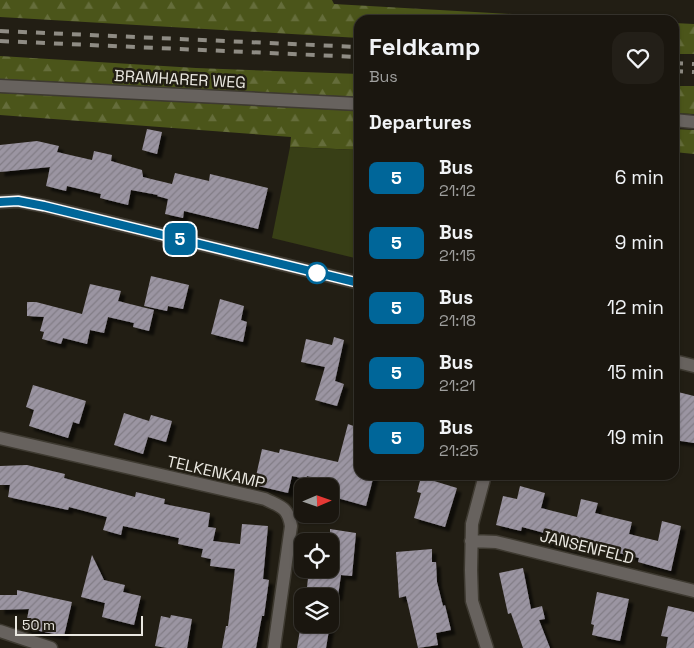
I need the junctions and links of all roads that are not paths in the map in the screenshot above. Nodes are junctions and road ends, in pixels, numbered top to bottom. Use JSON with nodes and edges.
{"nodes":[{"id":1,"x":0,"y":86,"type":"edge"},
{"id":2,"x":354,"y":104,"type":"edge"},
{"id":3,"x":679,"y":120,"type":"edge"},
{"id":4,"x":694,"y":122,"type":"edge"},
{"id":5,"x":0,"y":202,"type":"edge"},
{"id":6,"x":354,"y":282,"type":"edge"},
{"id":7,"x":679,"y":362,"type":"edge"},
{"id":8,"x":694,"y":366,"type":"edge"},
{"id":9,"x":0,"y":438,"type":"edge"},
{"id":10,"x":484,"y":480,"type":"edge"},
{"id":11,"x":471,"y":540,"type":"junction"},
{"id":12,"x":694,"y":591,"type":"edge"},
{"id":13,"x":0,"y":631,"type":"edge"},
{"id":14,"x":51,"y":648,"type":"edge"},
{"id":15,"x":274,"y":648,"type":"edge"},
{"id":16,"x":487,"y":648,"type":"edge"}],
"edges":[{"from":1,"to":2,"type":"street","name":"BRAMHARER WEG"},
{"from":3,"to":4,"type":"street"},
{"from":5,"to":6,"type":"street"},
{"from":7,"to":8,"type":"street"},
{"from":9,"to":15,"type":"street","name":"TELKENKAMP"},
{"from":10,"to":11,"type":"street"},
{"from":11,"to":12,"type":"street","name":"JANSENFELD"},
{"from":11,"to":16,"type":"street"},
{"from":13,"to":14,"type":"street"}]}
